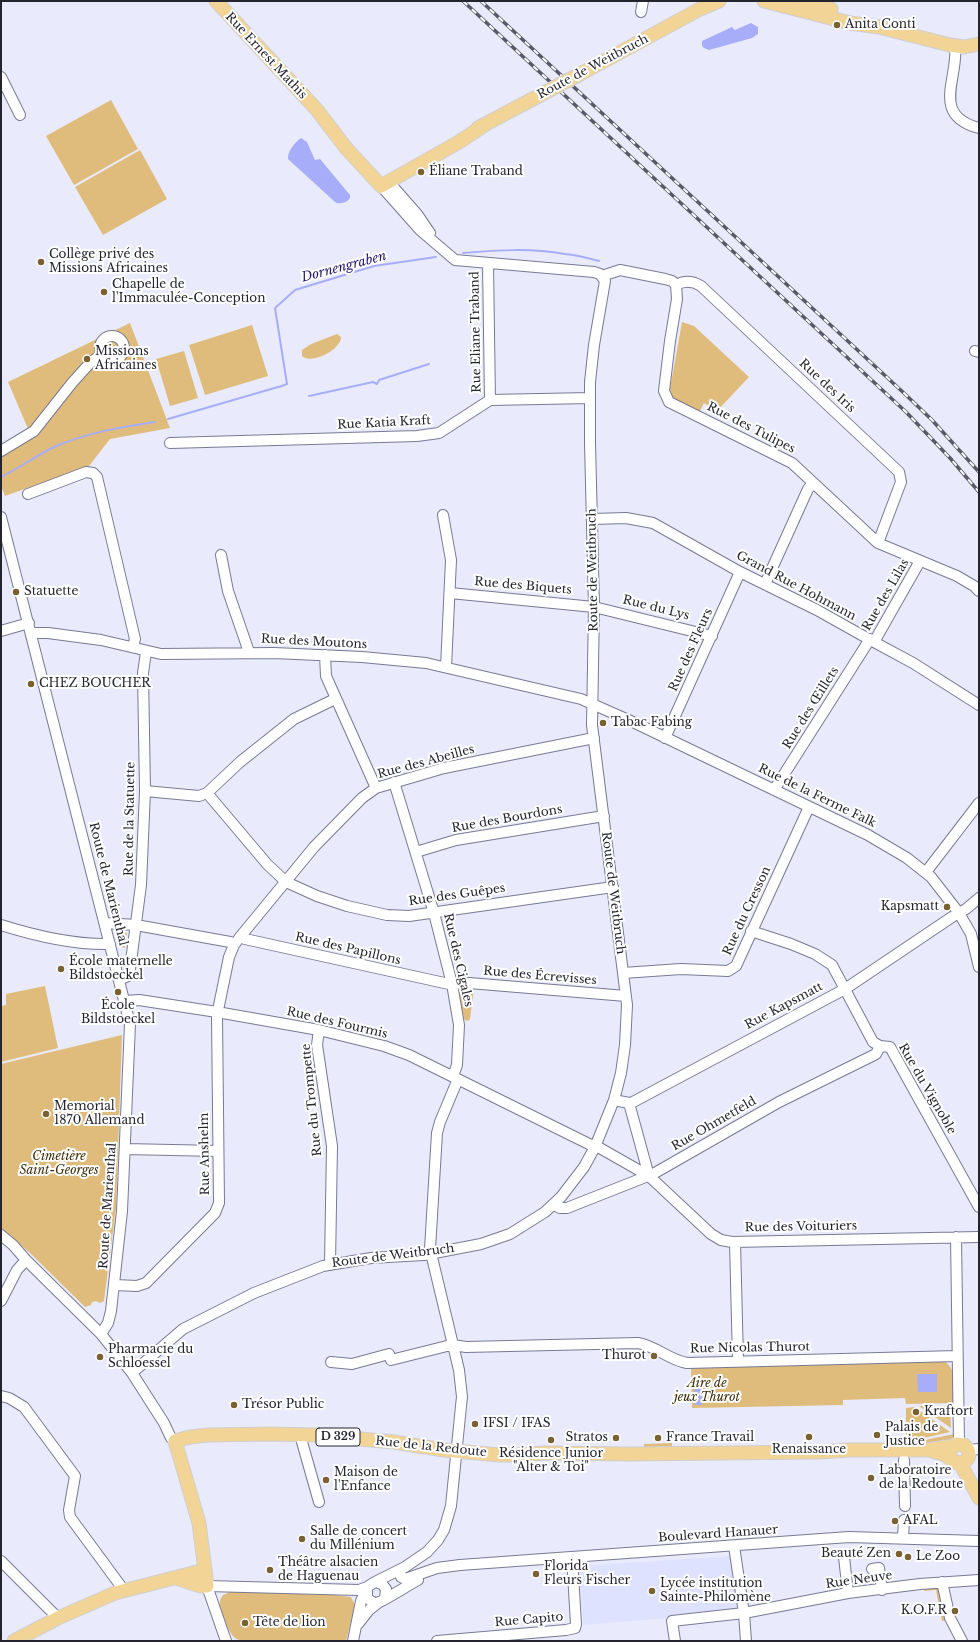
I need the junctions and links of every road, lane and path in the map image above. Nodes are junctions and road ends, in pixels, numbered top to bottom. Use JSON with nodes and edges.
{"nodes":[{"id":1,"x":216,"y":1,"type":"edge"},
{"id":2,"x":642,"y":1,"type":"edge"},
{"id":3,"x":711,"y":1,"type":"edge"},
{"id":4,"x":719,"y":1,"type":"edge"},
{"id":5,"x":764,"y":1,"type":"edge"},
{"id":6,"x":805,"y":5,"type":"edge"},
{"id":7,"x":700,"y":9,"type":"junction"},
{"id":8,"x":641,"y":12,"type":"dead end"},
{"id":9,"x":979,"y":44,"type":"edge"},
{"id":10,"x":955,"y":46,"type":"junction"},
{"id":11,"x":1,"y":77,"type":"edge"},
{"id":12,"x":20,"y":115,"type":"dead end"},
{"id":13,"x":979,"y":128,"type":"edge"},
{"id":14,"x":382,"y":181,"type":"junction"},
{"id":15,"x":488,"y":264,"type":"junction"},
{"id":16,"x":602,"y":276,"type":"junction"},
{"id":17,"x":676,"y":285,"type":"junction"},
{"id":18,"x":102,"y":354,"type":"dead end"},
{"id":19,"x":590,"y":398,"type":"junction"},
{"id":20,"x":490,"y":400,"type":"junction"},
{"id":21,"x":170,"y":443,"type":"dead end"},
{"id":22,"x":1,"y":451,"type":"edge"},
{"id":23,"x":813,"y":483,"type":"junction"},
{"id":24,"x":28,"y":494,"type":"dead end"},
{"id":25,"x":443,"y":515,"type":"dead end"},
{"id":26,"x":1,"y":517,"type":"edge"},
{"id":27,"x":592,"y":518,"type":"junction"},
{"id":28,"x":878,"y":543,"type":"junction"},
{"id":29,"x":221,"y":555,"type":"dead end"},
{"id":30,"x":920,"y":561,"type":"junction"},
{"id":31,"x":740,"y":572,"type":"junction"},
{"id":32,"x":765,"y":584,"type":"junction"},
{"id":33,"x":979,"y":591,"type":"edge"},
{"id":34,"x":450,"y":592,"type":"junction"},
{"id":35,"x":594,"y":607,"type":"junction"},
{"id":36,"x":28,"y":623,"type":"junction"},
{"id":37,"x":1,"y":631,"type":"edge"},
{"id":38,"x":31,"y":633,"type":"junction"},
{"id":39,"x":712,"y":636,"type":"junction"},
{"id":40,"x":872,"y":640,"type":"junction"},
{"id":41,"x":133,"y":647,"type":"junction"},
{"id":42,"x":146,"y":652,"type":"junction"},
{"id":43,"x":249,"y":652,"type":"junction"},
{"id":44,"x":325,"y":655,"type":"junction"},
{"id":45,"x":446,"y":667,"type":"junction"},
{"id":46,"x":335,"y":699,"type":"junction"},
{"id":47,"x":593,"y":704,"type":"junction"},
{"id":48,"x":979,"y":705,"type":"edge"},
{"id":49,"x":594,"y":738,"type":"junction"},
{"id":50,"x":665,"y":738,"type":"junction"},
{"id":51,"x":394,"y":782,"type":"junction"},
{"id":52,"x":376,"y":788,"type":"junction"},
{"id":53,"x":774,"y":790,"type":"junction"},
{"id":54,"x":145,"y":791,"type":"junction"},
{"id":55,"x":207,"y":793,"type":"junction"},
{"id":56,"x":979,"y":803,"type":"edge"},
{"id":57,"x":809,"y":807,"type":"junction"},
{"id":58,"x":604,"y":816,"type":"junction"},
{"id":59,"x":416,"y":852,"type":"junction"},
{"id":60,"x":926,"y":872,"type":"junction"},
{"id":61,"x":286,"y":882,"type":"junction"},
{"id":62,"x":613,"y":887,"type":"junction"},
{"id":63,"x":979,"y":898,"type":"edge"},
{"id":64,"x":434,"y":913,"type":"junction"},
{"id":65,"x":959,"y":913,"type":"junction"},
{"id":66,"x":105,"y":923,"type":"junction"},
{"id":67,"x":1,"y":925,"type":"edge"},
{"id":68,"x":136,"y":925,"type":"junction"},
{"id":69,"x":751,"y":931,"type":"junction"},
{"id":70,"x":237,"y":941,"type":"junction"},
{"id":71,"x":110,"y":944,"type":"junction"},
{"id":72,"x":979,"y":967,"type":"edge"},
{"id":73,"x":623,"y":973,"type":"junction"},
{"id":74,"x":119,"y":980,"type":"junction"},
{"id":75,"x":452,"y":984,"type":"junction"},
{"id":76,"x":845,"y":989,"type":"junction"},
{"id":77,"x":626,"y":996,"type":"junction"},
{"id":78,"x":125,"y":1001,"type":"junction"},
{"id":79,"x":218,"y":1012,"type":"junction"},
{"id":80,"x":319,"y":1030,"type":"junction"},
{"id":81,"x":880,"y":1046,"type":"junction"},
{"id":82,"x":455,"y":1078,"type":"junction"},
{"id":83,"x":614,"y":1100,"type":"junction"},
{"id":84,"x":629,"y":1103,"type":"junction"},
{"id":85,"x":595,"y":1147,"type":"junction"},
{"id":86,"x":125,"y":1149,"type":"junction"},
{"id":87,"x":218,"y":1150,"type":"junction"},
{"id":88,"x":649,"y":1176,"type":"junction"},
{"id":89,"x":554,"y":1205,"type":"junction"},
{"id":90,"x":979,"y":1207,"type":"edge"},
{"id":91,"x":1,"y":1235,"type":"edge"},
{"id":92,"x":979,"y":1236,"type":"edge"},
{"id":93,"x":956,"y":1237,"type":"junction"},
{"id":94,"x":1,"y":1239,"type":"edge"},
{"id":95,"x":735,"y":1242,"type":"junction"},
{"id":96,"x":430,"y":1253,"type":"junction"},
{"id":97,"x":26,"y":1260,"type":"junction"},
{"id":98,"x":330,"y":1264,"type":"junction"},
{"id":99,"x":115,"y":1285,"type":"junction"},
{"id":100,"x":1,"y":1301,"type":"edge"},
{"id":101,"x":100,"y":1334,"type":"junction"},
{"id":102,"x":453,"y":1345,"type":"junction"},
{"id":103,"x":957,"y":1356,"type":"junction"},
{"id":104,"x":738,"y":1361,"type":"junction"},
{"id":105,"x":331,"y":1362,"type":"dead end"},
{"id":106,"x":132,"y":1374,"type":"junction"},
{"id":107,"x":1,"y":1396,"type":"edge"},
{"id":108,"x":302,"y":1435,"type":"junction"},
{"id":109,"x":175,"y":1441,"type":"junction"},
{"id":110,"x":456,"y":1451,"type":"junction"},
{"id":111,"x":962,"y":1452,"type":"edge"},
{"id":112,"x":904,"y":1460,"type":"dead end"},
{"id":113,"x":979,"y":1498,"type":"edge"},
{"id":114,"x":319,"y":1502,"type":"dead end"},
{"id":115,"x":905,"y":1506,"type":"dead end"},
{"id":116,"x":904,"y":1520,"type":"dead end"},
{"id":117,"x":904,"y":1538,"type":"junction"},
{"id":118,"x":979,"y":1541,"type":"edge"},
{"id":119,"x":734,"y":1546,"type":"junction"},
{"id":120,"x":572,"y":1557,"type":"junction"},
{"id":121,"x":844,"y":1557,"type":"dead end"},
{"id":122,"x":1,"y":1561,"type":"edge"},
{"id":123,"x":459,"y":1565,"type":"junction"},
{"id":124,"x":872,"y":1569,"type":"dead end"},
{"id":125,"x":206,"y":1570,"type":"junction"},
{"id":126,"x":398,"y":1573,"type":"junction"},
{"id":127,"x":176,"y":1578,"type":"junction"},
{"id":128,"x":979,"y":1580,"type":"edge"},
{"id":129,"x":942,"y":1582,"type":"junction"},
{"id":130,"x":207,"y":1586,"type":"junction"},
{"id":131,"x":370,"y":1587,"type":"junction"},
{"id":132,"x":882,"y":1590,"type":"junction"},
{"id":133,"x":122,"y":1591,"type":"junction"},
{"id":134,"x":848,"y":1593,"type":"junction"},
{"id":135,"x":384,"y":1598,"type":"junction"},
{"id":136,"x":744,"y":1613,"type":"junction"},
{"id":137,"x":58,"y":1618,"type":"junction"},
{"id":138,"x":219,"y":1622,"type":"junction"},
{"id":139,"x":357,"y":1626,"type":"junction"},
{"id":140,"x":14,"y":1641,"type":"edge"},
{"id":141,"x":226,"y":1641,"type":"edge"},
{"id":142,"x":234,"y":1641,"type":"edge"},
{"id":143,"x":353,"y":1641,"type":"edge"},
{"id":144,"x":437,"y":1641,"type":"edge"},
{"id":145,"x":676,"y":1641,"type":"edge"},
{"id":146,"x":746,"y":1641,"type":"edge"},
{"id":147,"x":962,"y":1641,"type":"edge"}],
"edges":[{"from":1,"to":14,"type":"main road","name":"Rue Ernest Mathis"},
{"from":2,"to":8,"type":"street"},
{"from":3,"to":7,"type":"main road","name":"Route de Weitbruch"},
{"from":4,"to":7,"type":"main road","name":"Route de Weitbruch"},
{"from":5,"to":6,"type":"main road"},
{"from":6,"to":10,"type":"main road"},
{"from":7,"to":14,"type":"main road","name":"Route de Weitbruch","bridge":true},
{"from":9,"to":10,"type":"main road"},
{"from":10,"to":13,"type":"street"},
{"from":11,"to":12,"type":"street"},
{"from":14,"to":15,"type":"street"},
{"from":15,"to":16,"type":"street"},
{"from":15,"to":20,"type":"street","name":"Rue Eliane Traband"},
{"from":16,"to":17,"type":"street"},
{"from":16,"to":19,"type":"street","name":"Route de Weitbruch"},
{"from":17,"to":23,"type":"street","name":"Rue des Tulipes"},
{"from":17,"to":28,"type":"street","name":"Rue des Iris"},
{"from":18,"to":22,"type":"street"},
{"from":19,"to":20,"type":"street"},
{"from":19,"to":27,"type":"street","name":"Route de Weitbruch"},
{"from":20,"to":21,"type":"street","name":"Rue Katia Kraft"},
{"from":23,"to":28,"type":"street","name":"Rue des Tulipes"},
{"from":23,"to":32,"type":"street"},
{"from":24,"to":41,"type":"street"},
{"from":25,"to":34,"type":"street"},
{"from":26,"to":36,"type":"street","name":"Route de Marienthal"},
{"from":27,"to":31,"type":"street","name":"Grand Rue Hohmann"},
{"from":27,"to":35,"type":"street","name":"Route de Weitbruch"},
{"from":28,"to":30,"type":"street","name":"Rue des Tulipes"},
{"from":29,"to":43,"type":"street"},
{"from":30,"to":33,"type":"street","name":"Rue des Tulipes"},
{"from":30,"to":40,"type":"street","name":"Rue des Lilas"},
{"from":31,"to":32,"type":"street","name":"Grand Rue Hohmann"},
{"from":31,"to":39,"type":"street","name":"Rue des Fleurs"},
{"from":32,"to":40,"type":"street","name":"Grand Rue Hohmann"},
{"from":34,"to":35,"type":"street","name":"Rue des Biquets"},
{"from":34,"to":45,"type":"street"},
{"from":35,"to":39,"type":"street","name":"Rue du Lys"},
{"from":35,"to":47,"type":"street","name":"Route de Weitbruch"},
{"from":36,"to":37,"type":"street"},
{"from":36,"to":38,"type":"street","name":"Route de Marienthal"},
{"from":38,"to":41,"type":"street","name":"Rue des Moutons"},
{"from":38,"to":66,"type":"street","name":"Route de Marienthal"},
{"from":39,"to":50,"type":"street","name":"Rue des Fleurs"},
{"from":40,"to":48,"type":"street","name":"Grand Rue Hohmann"},
{"from":40,"to":53,"type":"street","name":"Rue des Œillets"},
{"from":41,"to":42,"type":"street","name":"Rue des Moutons"},
{"from":42,"to":43,"type":"street","name":"Rue des Moutons"},
{"from":42,"to":54,"type":"street","name":"Rue de la Statuette"},
{"from":43,"to":44,"type":"street","name":"Rue des Moutons"},
{"from":44,"to":45,"type":"street","name":"Rue des Moutons"},
{"from":44,"to":46,"type":"street"},
{"from":45,"to":47,"type":"street","name":"Rue des Moutons"},
{"from":46,"to":52,"type":"street"},
{"from":46,"to":55,"type":"street"},
{"from":47,"to":49,"type":"street","name":"Route de Weitbruch"},
{"from":47,"to":50,"type":"street","name":"Rue de la Ferme Falk"},
{"from":49,"to":51,"type":"street","name":"Rue des Abeilles"},
{"from":49,"to":58,"type":"street","name":"Route de Weitbruch"},
{"from":50,"to":53,"type":"street","name":"Rue de la Ferme Falk"},
{"from":51,"to":52,"type":"street","name":"Rue des Abeilles"},
{"from":51,"to":59,"type":"street","name":"Rue des Cigales"},
{"from":52,"to":61,"type":"street","name":"Rue des Abeilles"},
{"from":53,"to":57,"type":"street","name":"Rue de la Ferme Falk"},
{"from":54,"to":55,"type":"street"},
{"from":54,"to":68,"type":"street","name":"Rue de la Statuette"},
{"from":55,"to":61,"type":"street","name":"Rue des Guêpes"},
{"from":56,"to":60,"type":"street"},
{"from":57,"to":60,"type":"street","name":"Rue de la Ferme Falk"},
{"from":57,"to":69,"type":"street","name":"Rue du Cresson"},
{"from":58,"to":59,"type":"street","name":"Rue des Bourdons"},
{"from":58,"to":62,"type":"street","name":"Route de Weitbruch"},
{"from":59,"to":64,"type":"street","name":"Rue des Cigales"},
{"from":60,"to":65,"type":"street","name":"Rue de la Ferme Falk"},
{"from":61,"to":64,"type":"street","name":"Rue des Guêpes"},
{"from":61,"to":70,"type":"street","name":"Rue des Abeilles"},
{"from":62,"to":64,"type":"street","name":"Rue des Guêpes"},
{"from":62,"to":73,"type":"street","name":"Route de Weitbruch"},
{"from":63,"to":65,"type":"street","name":"Rue Kapsmatt"},
{"from":64,"to":75,"type":"street","name":"Rue des Cigales"},
{"from":65,"to":72,"type":"street","name":"Rue de la Ferme Falk"},
{"from":65,"to":76,"type":"street","name":"Rue Kapsmatt"},
{"from":66,"to":68,"type":"street","name":"Rue des Papillons"},
{"from":66,"to":71,"type":"street","name":"Route de Marienthal"},
{"from":67,"to":71,"type":"street"},
{"from":68,"to":70,"type":"street","name":"Rue des Papillons"},
{"from":68,"to":74,"type":"street","name":"Rue de la Statuette"},
{"from":69,"to":73,"type":"street","name":"Rue du Cresson"},
{"from":69,"to":76,"type":"street","name":"Rue du Vignoble"},
{"from":70,"to":75,"type":"street","name":"Rue des Papillons"},
{"from":70,"to":79,"type":"street","name":"Rue des Abeilles"},
{"from":71,"to":74,"type":"street","name":"Route de Marienthal"},
{"from":73,"to":77,"type":"street","name":"Route de Weitbruch"},
{"from":74,"to":78,"type":"street","name":"Route de Marienthal"},
{"from":75,"to":77,"type":"street","name":"Rue des Écrevisses"},
{"from":75,"to":82,"type":"street","name":"Rue des Cigales"},
{"from":76,"to":81,"type":"street","name":"Rue du Vignoble"},
{"from":76,"to":84,"type":"street","name":"Rue Kapsmatt"},
{"from":77,"to":83,"type":"street","name":"Route de Weitbruch"},
{"from":78,"to":79,"type":"street","name":"Rue des Fourmis"},
{"from":78,"to":86,"type":"street","name":"Route de Marienthal"},
{"from":79,"to":80,"type":"street","name":"Rue des Fourmis"},
{"from":79,"to":87,"type":"street","name":"Rue Anshelm"},
{"from":80,"to":82,"type":"street","name":"Rue des Fourmis"},
{"from":80,"to":98,"type":"street","name":"Rue du Trompette"},
{"from":81,"to":88,"type":"street","name":"Rue Ohmetfeld"},
{"from":81,"to":90,"type":"street","name":"Rue du Vignoble"},
{"from":82,"to":85,"type":"street","name":"Rue des Fourmis"},
{"from":82,"to":96,"type":"street","name":"Rue des Cigales"},
{"from":83,"to":84,"type":"street"},
{"from":83,"to":85,"type":"street","name":"Route de Weitbruch"},
{"from":84,"to":88,"type":"street"},
{"from":85,"to":88,"type":"street","name":"Rue des Voituriers"},
{"from":85,"to":89,"type":"street","name":"Route de Weitbruch"},
{"from":86,"to":87,"type":"street"},
{"from":86,"to":99,"type":"street","name":"Route de Marienthal"},
{"from":87,"to":99,"type":"street","name":"Rue Anshelm"},
{"from":88,"to":89,"type":"street","name":"Rue Ohmetfeld"},
{"from":88,"to":95,"type":"street","name":"Rue des Voituriers"},
{"from":89,"to":96,"type":"street","name":"Route de Weitbruch"},
{"from":91,"to":97,"type":"street"},
{"from":92,"to":93,"type":"street","name":"Rue des Voituriers"},
{"from":93,"to":95,"type":"street","name":"Rue des Voituriers"},
{"from":93,"to":103,"type":"street"},
{"from":94,"to":97,"type":"street"},
{"from":95,"to":104,"type":"street"},
{"from":96,"to":98,"type":"street","name":"Route de Weitbruch"},
{"from":96,"to":102,"type":"street","name":"Rue des Cigales"},
{"from":97,"to":100,"type":"street"},
{"from":97,"to":101,"type":"street"},
{"from":98,"to":106,"type":"street","name":"Route de Weitbruch"},
{"from":99,"to":101,"type":"street","name":"Route de Marienthal"},
{"from":101,"to":106,"type":"street"},
{"from":102,"to":104,"type":"street","name":"Rue Nicolas Thurot"},
{"from":102,"to":105,"type":"street","name":"Rue Nicolas Thurot"},
{"from":102,"to":110,"type":"street","name":"Rue des Cigales"},
{"from":103,"to":104,"type":"street","name":"Rue Nicolas Thurot"},
{"from":103,"to":111,"type":"street"},
{"from":106,"to":109,"type":"street"},
{"from":107,"to":133,"type":"street"},
{"from":108,"to":109,"type":"main road","name":"Rue de la Redoute","number":"D 329"},
{"from":108,"to":110,"type":"main road","name":"Rue de la Redoute","number":"D 329"},
{"from":108,"to":114,"type":"street"},
{"from":109,"to":125,"type":"main road"},
{"from":110,"to":111,"type":"main road","name":"Rue de la Redoute","number":"D 329"},
{"from":110,"to":126,"type":"street","name":"Rue des Cigales"},
{"from":111,"to":113,"type":"main road"},
{"from":112,"to":115,"type":"street"},
{"from":116,"to":117,"type":"street"},
{"from":117,"to":118,"type":"street","name":"Boulevard Hanauer"},
{"from":117,"to":119,"type":"street","name":"Boulevard Hanauer"},
{"from":119,"to":120,"type":"street","name":"Boulevard Hanauer"},
{"from":119,"to":136,"type":"street"},
{"from":120,"to":123,"type":"street","name":"Boulevard Hanauer"},
{"from":120,"to":144,"type":"street","name":"Rue Capito"},
{"from":121,"to":134,"type":"street"},
{"from":122,"to":137,"type":"street"},
{"from":123,"to":126,"type":"street","name":"Boulevard Hanauer"},
{"from":123,"to":135,"type":"street","name":"Boulevard Hanauer"},
{"from":124,"to":132,"type":"street"},
{"from":125,"to":127,"type":"main road"},
{"from":125,"to":130,"type":"main road"},
{"from":126,"to":131,"type":"street"},
{"from":126,"to":135,"type":"street"},
{"from":127,"to":130,"type":"main road"},
{"from":127,"to":133,"type":"main road"},
{"from":128,"to":129,"type":"street","name":"Rue Neuve"},
{"from":129,"to":132,"type":"street","name":"Rue Neuve"},
{"from":129,"to":147,"type":"street"},
{"from":130,"to":131,"type":"street"},
{"from":130,"to":138,"type":"street"},
{"from":131,"to":135,"type":"street"},
{"from":131,"to":135,"type":"street"},
{"from":131,"to":139,"type":"street"},
{"from":132,"to":134,"type":"street","name":"Rue Neuve"},
{"from":133,"to":137,"type":"main road"},
{"from":134,"to":136,"type":"street","name":"Rue Neuve"},
{"from":135,"to":139,"type":"street"},
{"from":136,"to":145,"type":"street","name":"Rue Neuve"},
{"from":136,"to":146,"type":"street"},
{"from":137,"to":140,"type":"main road"},
{"from":138,"to":141,"type":"street"},
{"from":138,"to":142,"type":"street"},
{"from":139,"to":143,"type":"street"}]}
